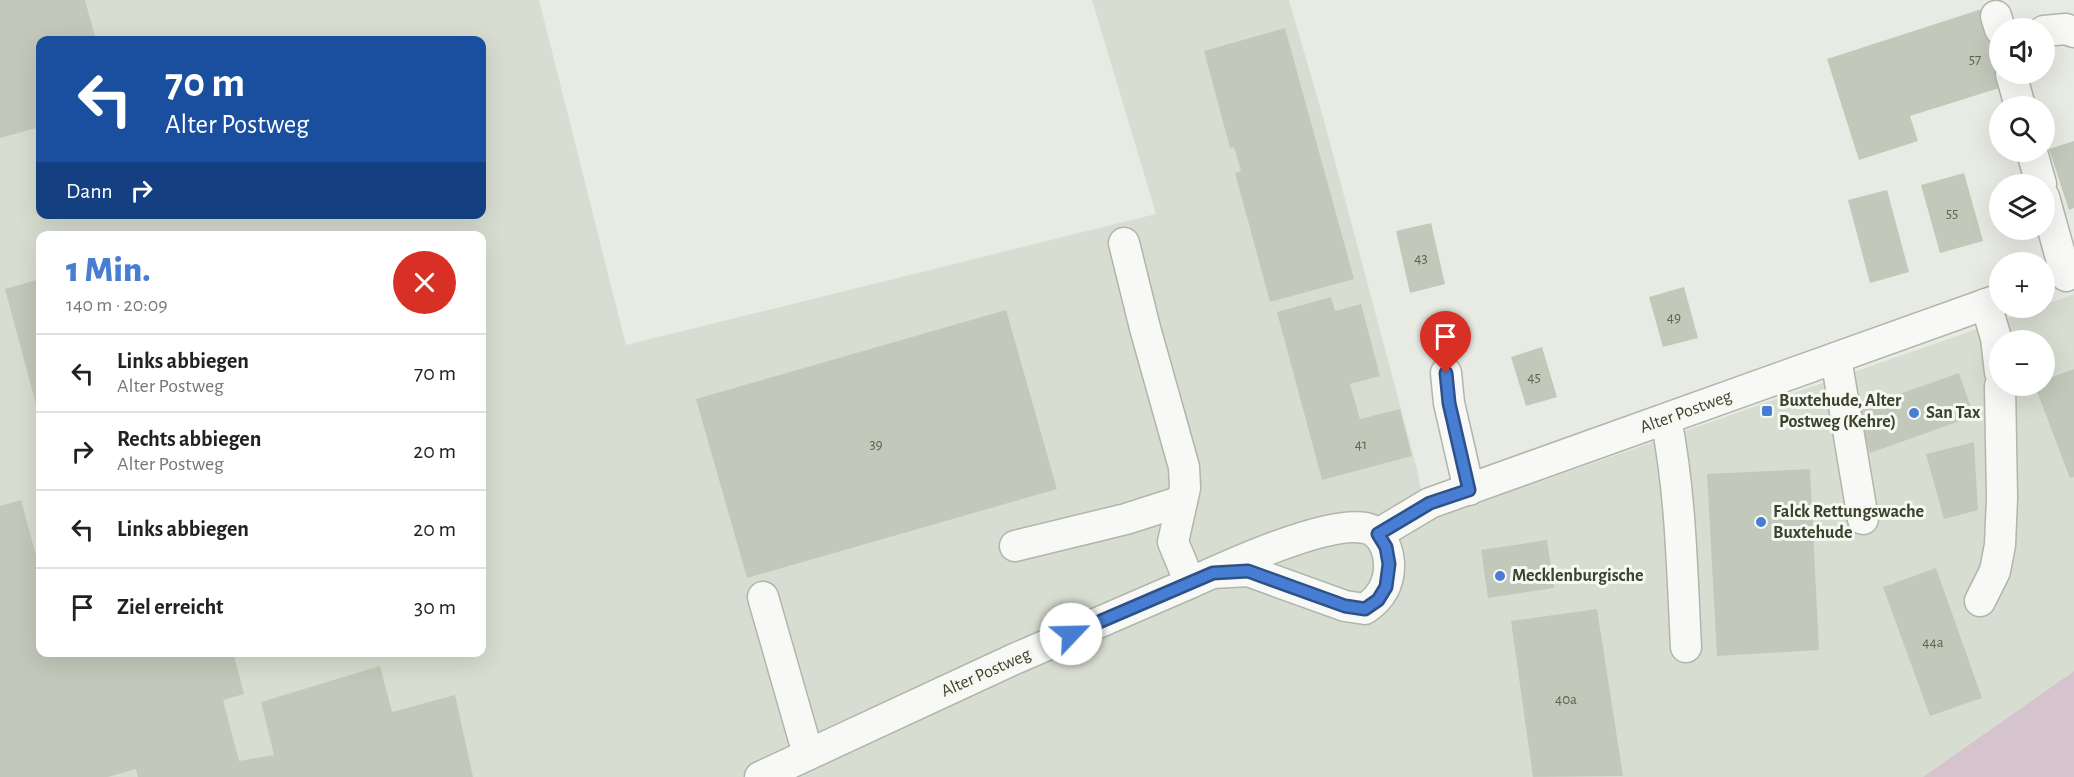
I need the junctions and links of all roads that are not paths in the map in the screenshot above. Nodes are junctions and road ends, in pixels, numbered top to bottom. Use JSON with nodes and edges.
{"nodes":[{"id":1,"x":2055,"y":30,"type":"edge"},
{"id":2,"x":2074,"y":32,"type":"edge"},
{"id":3,"x":2053,"y":240,"type":"edge"},
{"id":4,"x":1124,"y":243,"type":"dead end"},
{"id":5,"x":2061,"y":278,"type":"edge"},
{"id":6,"x":1989,"y":303,"type":"edge"},
{"id":7,"x":1836,"y":358,"type":"junction"},
{"id":8,"x":1446,"y":373,"type":"dead end"},
{"id":9,"x":2000,"y":396,"type":"edge"},
{"id":10,"x":1666,"y":419,"type":"junction"},
{"id":11,"x":1469,"y":490,"type":"junction"},
{"id":12,"x":1182,"y":501,"type":"junction"},
{"id":13,"x":1863,"y":519,"type":"dead end"},
{"id":14,"x":1378,"y":534,"type":"junction"},
{"id":15,"x":1015,"y":546,"type":"dead end"},
{"id":16,"x":1201,"y":578,"type":"junction"},
{"id":17,"x":763,"y":597,"type":"dead end"},
{"id":18,"x":1980,"y":601,"type":"dead end"},
{"id":19,"x":1686,"y":647,"type":"dead end"},
{"id":20,"x":808,"y":754,"type":"junction"},
{"id":21,"x":760,"y":777,"type":"edge"}],
"edges":[{"from":1,"to":2,"type":"street"},
{"from":3,"to":5,"type":"street"},
{"from":4,"to":12,"type":"street"},
{"from":6,"to":7,"type":"street","name":"Alter Postweg"},
{"from":7,"to":10,"type":"street","name":"Alter Postweg"},
{"from":7,"to":13,"type":"street"},
{"from":8,"to":11,"type":"street"},
{"from":9,"to":18,"type":"street"},
{"from":10,"to":11,"type":"street","name":"Alter Postweg"},
{"from":10,"to":19,"type":"street"},
{"from":11,"to":14,"type":"street","name":"Alter Postweg"},
{"from":12,"to":15,"type":"street"},
{"from":12,"to":16,"type":"street"},
{"from":14,"to":16,"type":"street","name":"Alter Postweg"},
{"from":14,"to":16,"type":"street","name":"Alter Postweg"},
{"from":16,"to":20,"type":"street","name":"Alter Postweg"},
{"from":17,"to":20,"type":"street"},
{"from":20,"to":21,"type":"street","name":"Alter Postweg"}]}
